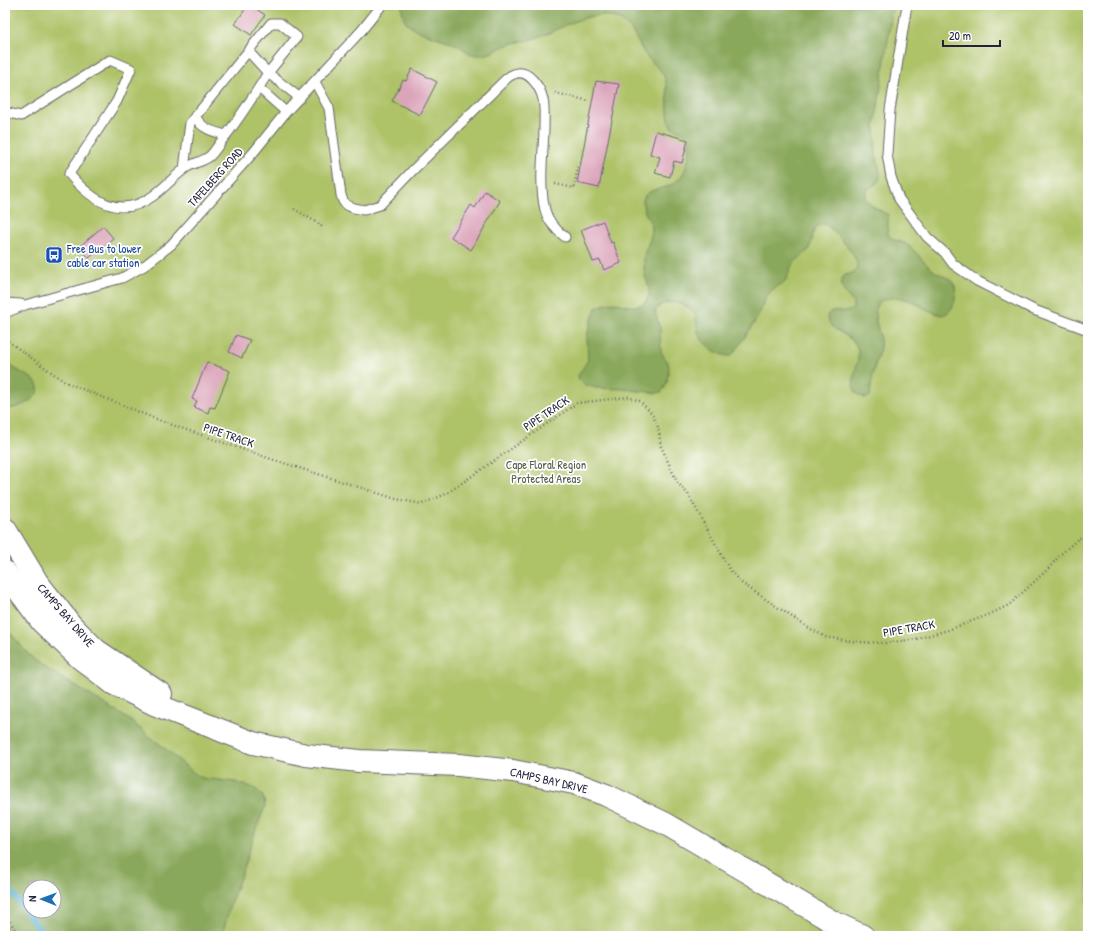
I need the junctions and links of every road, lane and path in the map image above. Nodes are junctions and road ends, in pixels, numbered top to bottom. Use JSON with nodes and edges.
{"nodes":[{"id":1,"x":382,"y":5,"type":"edge"},
{"id":2,"x":907,"y":5,"type":"edge"},
{"id":3,"x":248,"y":51,"type":"junction"},
{"id":4,"x":268,"y":73,"type":"junction"},
{"id":5,"x":315,"y":82,"type":"junction"},
{"id":6,"x":258,"y":88,"type":"junction"},
{"id":7,"x":539,"y":89,"type":"junction"},
{"id":8,"x":300,"y":98,"type":"junction"},
{"id":9,"x":590,"y":101,"type":"dead end"},
{"id":10,"x":5,"y":112,"type":"edge"},
{"id":11,"x":286,"y":112,"type":"junction"},
{"id":12,"x":195,"y":116,"type":"junction"},
{"id":13,"x":226,"y":135,"type":"junction"},
{"id":14,"x":578,"y":166,"type":"dead end"},
{"id":15,"x":184,"y":169,"type":"junction"},
{"id":16,"x":543,"y":181,"type":"junction"},
{"id":17,"x":294,"y":209,"type":"dead end"},
{"id":18,"x":322,"y":227,"type":"dead end"},
{"id":19,"x":565,"y":237,"type":"dead end"},
{"id":20,"x":5,"y":304,"type":"edge"},
{"id":21,"x":25,"y":305,"type":"junction"},
{"id":22,"x":5,"y":313,"type":"edge"},
{"id":23,"x":1088,"y":330,"type":"edge"},
{"id":24,"x":5,"y":339,"type":"edge"},
{"id":25,"x":5,"y":530,"type":"edge"},
{"id":26,"x":1088,"y":537,"type":"edge"},
{"id":27,"x":5,"y":572,"type":"edge"},
{"id":28,"x":204,"y":725,"type":"junction"},
{"id":29,"x":5,"y":916,"type":"edge"},
{"id":30,"x":20,"y":936,"type":"edge"},
{"id":31,"x":863,"y":936,"type":"edge"}],
"edges":[{"from":1,"to":5,"type":"lane","name":"TAFELBERG ROAD"},
{"from":2,"to":23,"type":"lane"},
{"from":3,"to":4,"type":"lane"},
{"from":3,"to":4,"type":"lane"},
{"from":3,"to":12,"type":"lane"},
{"from":4,"to":6,"type":"lane"},
{"from":4,"to":8,"type":"lane"},
{"from":5,"to":7,"type":"lane"},
{"from":5,"to":8,"type":"lane","name":"TAFELBERG ROAD"},
{"from":6,"to":11,"type":"lane"},
{"from":6,"to":13,"type":"lane"},
{"from":7,"to":9,"type":"path"},
{"from":7,"to":16,"type":"lane"},
{"from":8,"to":11,"type":"lane","name":"TAFELBERG ROAD"},
{"from":10,"to":15,"type":"lane"},
{"from":11,"to":21,"type":"lane","name":"TAFELBERG ROAD"},
{"from":12,"to":13,"type":"lane"},
{"from":12,"to":15,"type":"lane"},
{"from":13,"to":15,"type":"lane"},
{"from":14,"to":16,"type":"path"},
{"from":16,"to":19,"type":"lane"},
{"from":17,"to":18,"type":"path"},
{"from":20,"to":21,"type":"lane","name":"TAFELBERG ROAD"},
{"from":21,"to":22,"type":"lane","name":"TAFELBERG ROAD"},
{"from":24,"to":26,"type":"path","name":"PIPE TRACK"},
{"from":25,"to":28,"type":"main road","name":"CAMPS BAY DRIVE"},
{"from":27,"to":28,"type":"main road","name":"CAMPS BAY DRIVE"},
{"from":28,"to":31,"type":"main road","name":"CAMPS BAY DRIVE"},
{"from":29,"to":30,"type":"path"}]}
